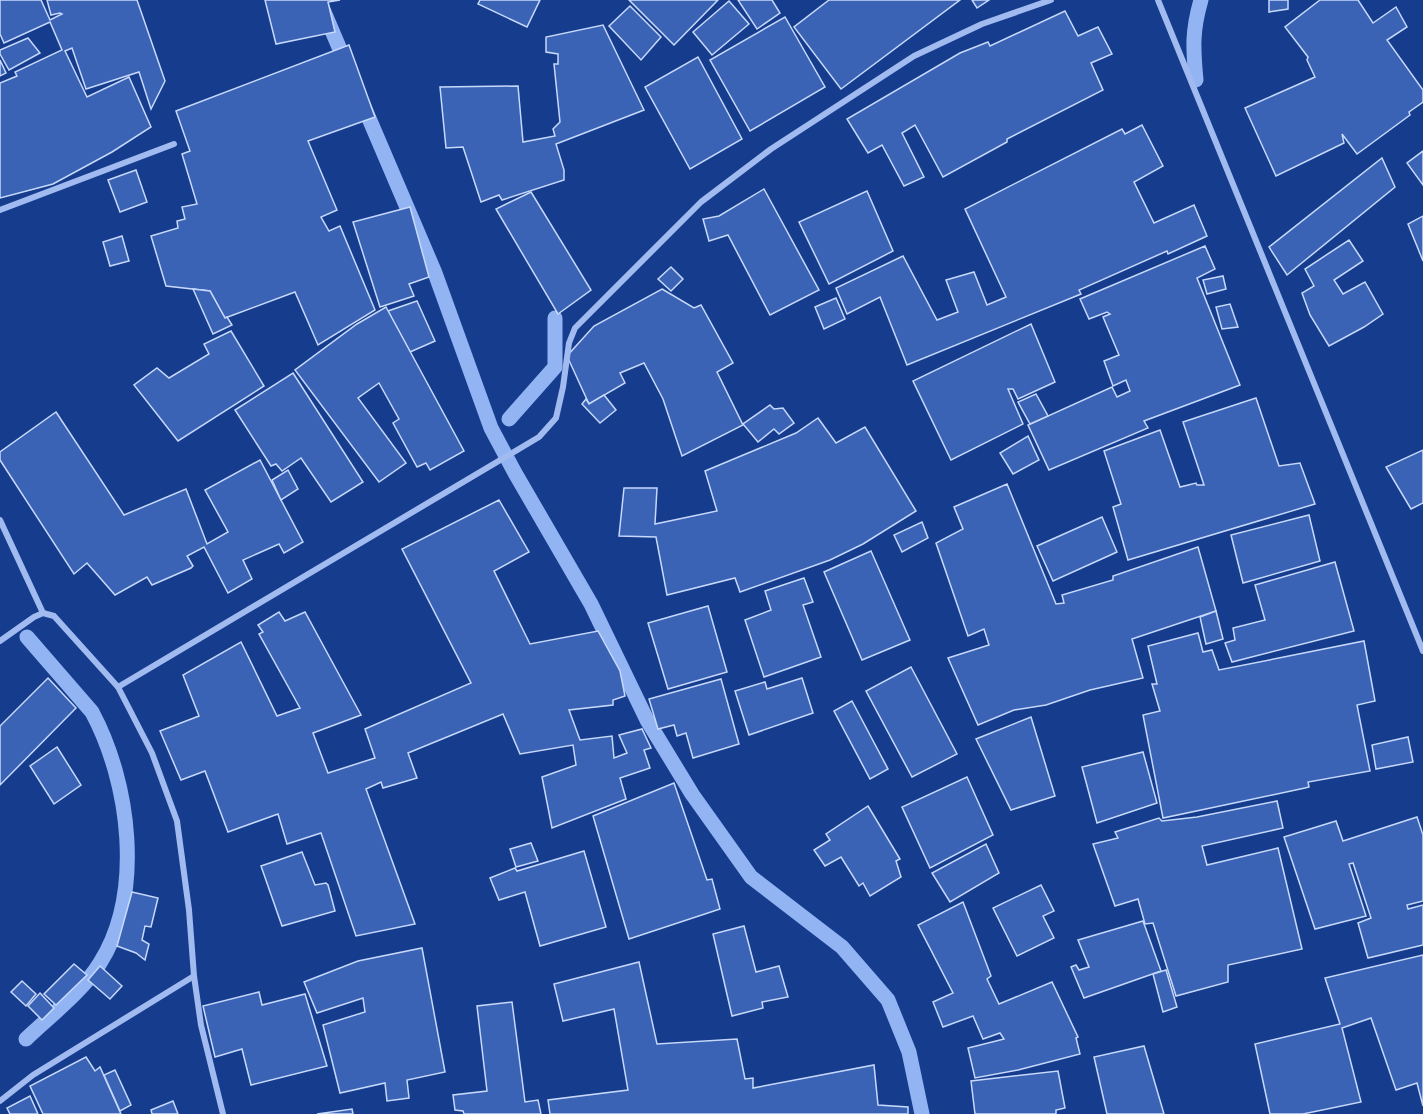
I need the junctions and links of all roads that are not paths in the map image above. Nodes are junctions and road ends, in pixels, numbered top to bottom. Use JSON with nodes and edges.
{"nodes":[{"id":1,"x":1051,"y":0,"type":"edge"},
{"id":2,"x":1158,"y":0,"type":"edge"},
{"id":3,"x":174,"y":144,"type":"dead end"},
{"id":4,"x":0,"y":210,"type":"edge"},
{"id":5,"x":0,"y":520,"type":"edge"},
{"id":6,"x":43,"y":613,"type":"junction"},
{"id":7,"x":0,"y":641,"type":"edge"},
{"id":8,"x":1423,"y":651,"type":"edge"},
{"id":9,"x":118,"y":687,"type":"junction"},
{"id":10,"x":194,"y":976,"type":"junction"},
{"id":11,"x":0,"y":1101,"type":"edge"},
{"id":12,"x":223,"y":1114,"type":"edge"}],
"edges":[{"from":1,"to":9,"type":"street"},
{"from":2,"to":8,"type":"street"},
{"from":3,"to":4,"type":"street"},
{"from":5,"to":6,"type":"street"},
{"from":6,"to":7,"type":"street"},
{"from":6,"to":9,"type":"street"},
{"from":9,"to":10,"type":"street"},
{"from":10,"to":11,"type":"street"},
{"from":10,"to":12,"type":"street"}]}
